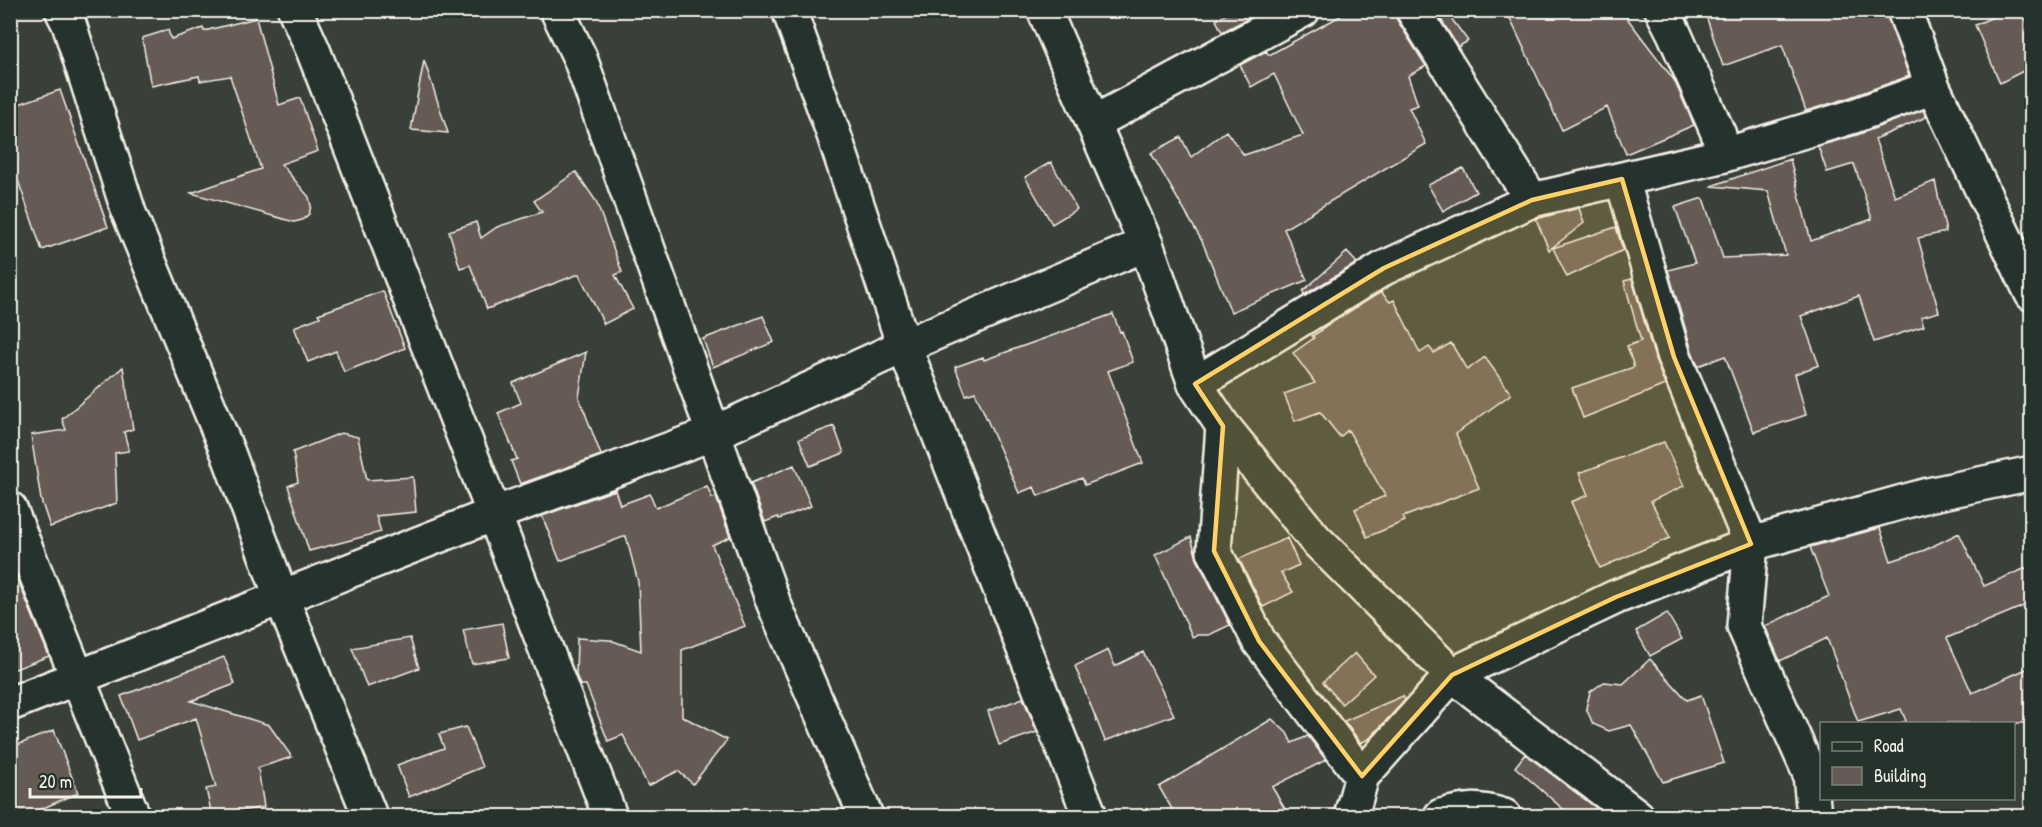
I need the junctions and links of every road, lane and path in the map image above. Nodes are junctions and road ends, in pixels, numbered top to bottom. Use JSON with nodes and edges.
{"nodes":[{"id":1,"x":62,"y":10,"type":"edge"},
{"id":2,"x":295,"y":10,"type":"edge"},
{"id":3,"x":557,"y":10,"type":"edge"},
{"id":4,"x":789,"y":10,"type":"edge"},
{"id":5,"x":1044,"y":10,"type":"edge"},
{"id":6,"x":1303,"y":10,"type":"edge"},
{"id":7,"x":1413,"y":10,"type":"edge"},
{"id":8,"x":1662,"y":10,"type":"edge"},
{"id":9,"x":1904,"y":10,"type":"edge"},
{"id":10,"x":1933,"y":87,"type":"junction"},
{"id":11,"x":1093,"y":123,"type":"junction"},
{"id":12,"x":1721,"y":156,"type":"junction"},
{"id":13,"x":1622,"y":179,"type":"junction"},
{"id":14,"x":1532,"y":200,"type":"junction"},
{"id":15,"x":1146,"y":244,"type":"junction"},
{"id":16,"x":2031,"y":294,"type":"edge"},
{"id":17,"x":904,"y":346,"type":"junction"},
{"id":18,"x":1195,"y":384,"type":"junction"},
{"id":19,"x":1223,"y":426,"type":"junction"},
{"id":20,"x":714,"y":434,"type":"junction"},
{"id":21,"x":2031,"y":472,"type":"edge"},
{"id":22,"x":10,"y":509,"type":"edge"},
{"id":23,"x":494,"y":514,"type":"junction"},
{"id":24,"x":1751,"y":544,"type":"junction"},
{"id":25,"x":282,"y":598,"type":"junction"},
{"id":26,"x":1452,"y":675,"type":"junction"},
{"id":27,"x":79,"y":676,"type":"junction"},
{"id":28,"x":10,"y":704,"type":"edge"},
{"id":29,"x":1362,"y":776,"type":"junction"},
{"id":30,"x":133,"y":816,"type":"edge"},
{"id":31,"x":369,"y":816,"type":"edge"},
{"id":32,"x":610,"y":816,"type":"edge"},
{"id":33,"x":866,"y":816,"type":"edge"},
{"id":34,"x":1090,"y":816,"type":"edge"},
{"id":35,"x":1352,"y":816,"type":"edge"},
{"id":36,"x":1441,"y":816,"type":"edge"},
{"id":37,"x":1504,"y":816,"type":"edge"},
{"id":38,"x":1637,"y":816,"type":"edge"},
{"id":39,"x":1814,"y":816,"type":"edge"}],
"edges":[{"from":1,"to":25,"type":"street"},
{"from":2,"to":23,"type":"street"},
{"from":3,"to":20,"type":"street"},
{"from":4,"to":17,"type":"street"},
{"from":5,"to":11,"type":"street"},
{"from":6,"to":11,"type":"street"},
{"from":7,"to":14,"type":"street"},
{"from":8,"to":12,"type":"street"},
{"from":9,"to":10,"type":"street"},
{"from":10,"to":12,"type":"street"},
{"from":10,"to":16,"type":"street"},
{"from":11,"to":15,"type":"street"},
{"from":12,"to":13,"type":"street"},
{"from":13,"to":14,"type":"street"},
{"from":13,"to":24,"type":"street"},
{"from":14,"to":18,"type":"street"},
{"from":15,"to":17,"type":"street"},
{"from":15,"to":18,"type":"street"},
{"from":17,"to":20,"type":"street"},
{"from":17,"to":34,"type":"street"},
{"from":18,"to":19,"type":"street"},
{"from":19,"to":26,"type":"street"},
{"from":19,"to":29,"type":"street"},
{"from":20,"to":23,"type":"street"},
{"from":20,"to":33,"type":"street"},
{"from":21,"to":24,"type":"street"},
{"from":22,"to":27,"type":"street"},
{"from":23,"to":25,"type":"street"},
{"from":23,"to":32,"type":"street"},
{"from":24,"to":26,"type":"street"},
{"from":24,"to":39,"type":"street"},
{"from":25,"to":27,"type":"street"},
{"from":25,"to":31,"type":"street"},
{"from":26,"to":29,"type":"street"},
{"from":26,"to":38,"type":"street"},
{"from":27,"to":28,"type":"street"},
{"from":27,"to":30,"type":"street"},
{"from":29,"to":35,"type":"street"},
{"from":36,"to":37,"type":"street"}]}
